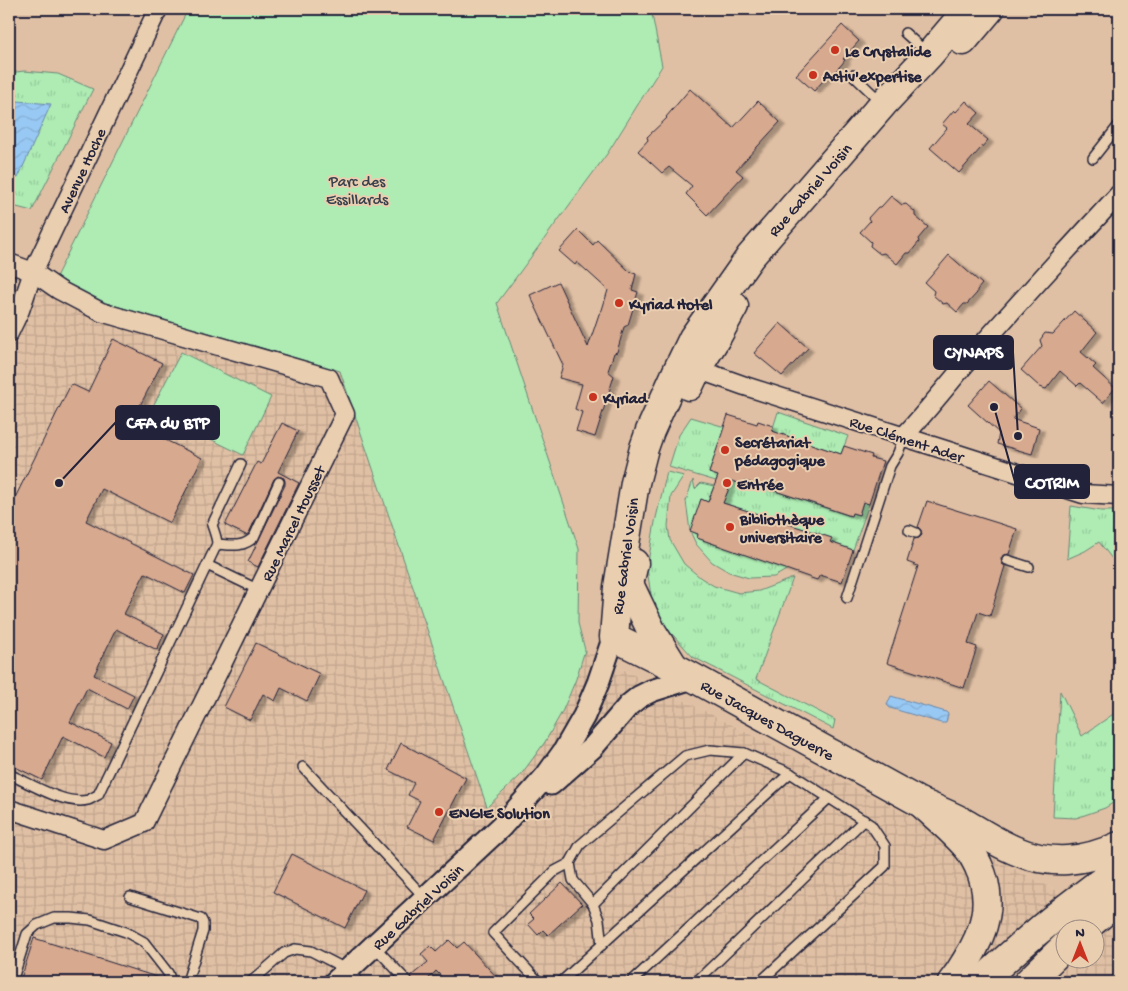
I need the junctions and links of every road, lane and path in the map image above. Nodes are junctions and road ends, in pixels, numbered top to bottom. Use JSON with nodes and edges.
{"nodes":[{"id":1,"x":158,"y":9,"type":"edge"},
{"id":2,"x":968,"y":9,"type":"edge"},
{"id":3,"x":990,"y":9,"type":"edge"},
{"id":4,"x":905,"y":33,"type":"dead end"},
{"id":5,"x":929,"y":55,"type":"junction"},
{"id":6,"x":853,"y":75,"type":"dead end"},
{"id":7,"x":883,"y":104,"type":"junction"},
{"id":8,"x":1119,"y":125,"type":"edge"},
{"id":9,"x":1093,"y":158,"type":"dead end"},
{"id":10,"x":1119,"y":194,"type":"edge"},
{"id":11,"x":9,"y":263,"type":"edge"},
{"id":12,"x":33,"y":272,"type":"junction"},
{"id":13,"x":9,"y":334,"type":"edge"},
{"id":14,"x":690,"y":364,"type":"junction"},
{"id":15,"x":904,"y":436,"type":"junction"},
{"id":16,"x":241,"y":464,"type":"dead end"},
{"id":17,"x":279,"y":482,"type":"dead end"},
{"id":18,"x":1119,"y":496,"type":"edge"},
{"id":19,"x":217,"y":544,"type":"junction"},
{"id":20,"x":1007,"y":560,"type":"dead end"},
{"id":21,"x":207,"y":565,"type":"junction"},
{"id":22,"x":1029,"y":567,"type":"dead end"},
{"id":23,"x":629,"y":584,"type":"junction"},
{"id":24,"x":259,"y":590,"type":"junction"},
{"id":25,"x":846,"y":598,"type":"dead end"},
{"id":26,"x":614,"y":637,"type":"junction"},
{"id":27,"x":683,"y":673,"type":"junction"},
{"id":28,"x":744,"y":753,"type":"junction"},
{"id":29,"x":303,"y":767,"type":"dead end"},
{"id":30,"x":790,"y":773,"type":"junction"},
{"id":31,"x":9,"y":774,"type":"edge"},
{"id":32,"x":829,"y":798,"type":"junction"},
{"id":33,"x":921,"y":803,"type":"junction"},
{"id":34,"x":9,"y":809,"type":"edge"},
{"id":35,"x":864,"y":820,"type":"junction"},
{"id":36,"x":502,"y":827,"type":"junction"},
{"id":37,"x":1119,"y":846,"type":"edge"},
{"id":38,"x":570,"y":864,"type":"junction"},
{"id":39,"x":1119,"y":869,"type":"edge"},
{"id":40,"x":130,"y":897,"type":"dead end"},
{"id":41,"x":425,"y":898,"type":"junction"},
{"id":42,"x":1119,"y":900,"type":"edge"},
{"id":43,"x":593,"y":904,"type":"junction"},
{"id":44,"x":1119,"y":914,"type":"edge"},
{"id":45,"x":1098,"y":918,"type":"edge"},
{"id":46,"x":1106,"y":921,"type":"edge"},
{"id":47,"x":602,"y":944,"type":"junction"},
{"id":48,"x":374,"y":946,"type":"junction"},
{"id":49,"x":1056,"y":954,"type":"edge"},
{"id":50,"x":347,"y":978,"type":"edge"},
{"id":51,"x":12,"y":982,"type":"edge"},
{"id":52,"x":171,"y":982,"type":"edge"},
{"id":53,"x":187,"y":982,"type":"edge"},
{"id":54,"x":251,"y":982,"type":"edge"},
{"id":55,"x":408,"y":982,"type":"edge"},
{"id":56,"x":539,"y":982,"type":"edge"},
{"id":57,"x":561,"y":982,"type":"edge"},
{"id":58,"x":631,"y":982,"type":"edge"},
{"id":59,"x":696,"y":982,"type":"edge"},
{"id":60,"x":760,"y":982,"type":"edge"},
{"id":61,"x":952,"y":982,"type":"edge"},
{"id":62,"x":981,"y":982,"type":"edge"},
{"id":63,"x":1028,"y":982,"type":"edge"}],
"edges":[{"from":1,"to":12,"type":"street","name":"Avenue Hoche"},
{"from":2,"to":5,"type":"main road","name":"Rue Gabriel Voisin"},
{"from":3,"to":14,"type":"main road"},
{"from":4,"to":5,"type":"lane"},
{"from":5,"to":7,"type":"main road","name":"Rue Gabriel Voisin"},
{"from":6,"to":7,"type":"lane"},
{"from":7,"to":14,"type":"main road","name":"Rue Gabriel Voisin"},
{"from":8,"to":9,"type":"lane"},
{"from":10,"to":15,"type":"street"},
{"from":11,"to":12,"type":"street"},
{"from":12,"to":13,"type":"street","name":"Avenue Hoche"},
{"from":12,"to":24,"type":"street","name":"Rue Marcel Housset"},
{"from":14,"to":15,"type":"street","name":"Rue Clément Ader"},
{"from":14,"to":23,"type":"main road"},
{"from":14,"to":26,"type":"main road","name":"Rue Gabriel Voisin"},
{"from":15,"to":18,"type":"street","name":"Rue Clément Ader"},
{"from":15,"to":25,"type":"lane"},
{"from":16,"to":19,"type":"lane"},
{"from":17,"to":19,"type":"lane"},
{"from":19,"to":21,"type":"lane"},
{"from":20,"to":22,"type":"lane"},
{"from":21,"to":24,"type":"lane"},
{"from":21,"to":31,"type":"lane"},
{"from":23,"to":26,"type":"street"},
{"from":23,"to":27,"type":"main road"},
{"from":24,"to":34,"type":"street","name":"Rue Marcel Housset"},
{"from":26,"to":27,"type":"main road","name":"Rue Jacques Daguerre"},
{"from":26,"to":36,"type":"street","name":"Rue Gabriel Voisin"},
{"from":27,"to":33,"type":"main road","name":"Rue Jacques Daguerre"},
{"from":27,"to":36,"type":"street"},
{"from":28,"to":30,"type":"lane"},
{"from":28,"to":38,"type":"lane"},
{"from":28,"to":43,"type":"lane"},
{"from":29,"to":41,"type":"lane"},
{"from":30,"to":32,"type":"lane"},
{"from":30,"to":47,"type":"lane"},
{"from":32,"to":35,"type":"lane"},
{"from":32,"to":58,"type":"lane"},
{"from":33,"to":37,"type":"main road"},
{"from":33,"to":61,"type":"main road"},
{"from":35,"to":59,"type":"lane"},
{"from":35,"to":60,"type":"lane"},
{"from":36,"to":41,"type":"street","name":"Rue Gabriel Voisin"},
{"from":38,"to":43,"type":"lane"},
{"from":38,"to":56,"type":"lane"},
{"from":39,"to":62,"type":"main road"},
{"from":40,"to":53,"type":"lane"},
{"from":41,"to":48,"type":"street","name":"Rue Gabriel Voisin"},
{"from":42,"to":45,"type":"main road"},
{"from":43,"to":47,"type":"lane"},
{"from":44,"to":46,"type":"main road"},
{"from":47,"to":57,"type":"lane"},
{"from":48,"to":50,"type":"street","name":"Rue Gabriel Voisin"},
{"from":48,"to":55,"type":"lane"},
{"from":49,"to":63,"type":"main road"},
{"from":50,"to":54,"type":"lane"},
{"from":51,"to":52,"type":"lane"}]}
